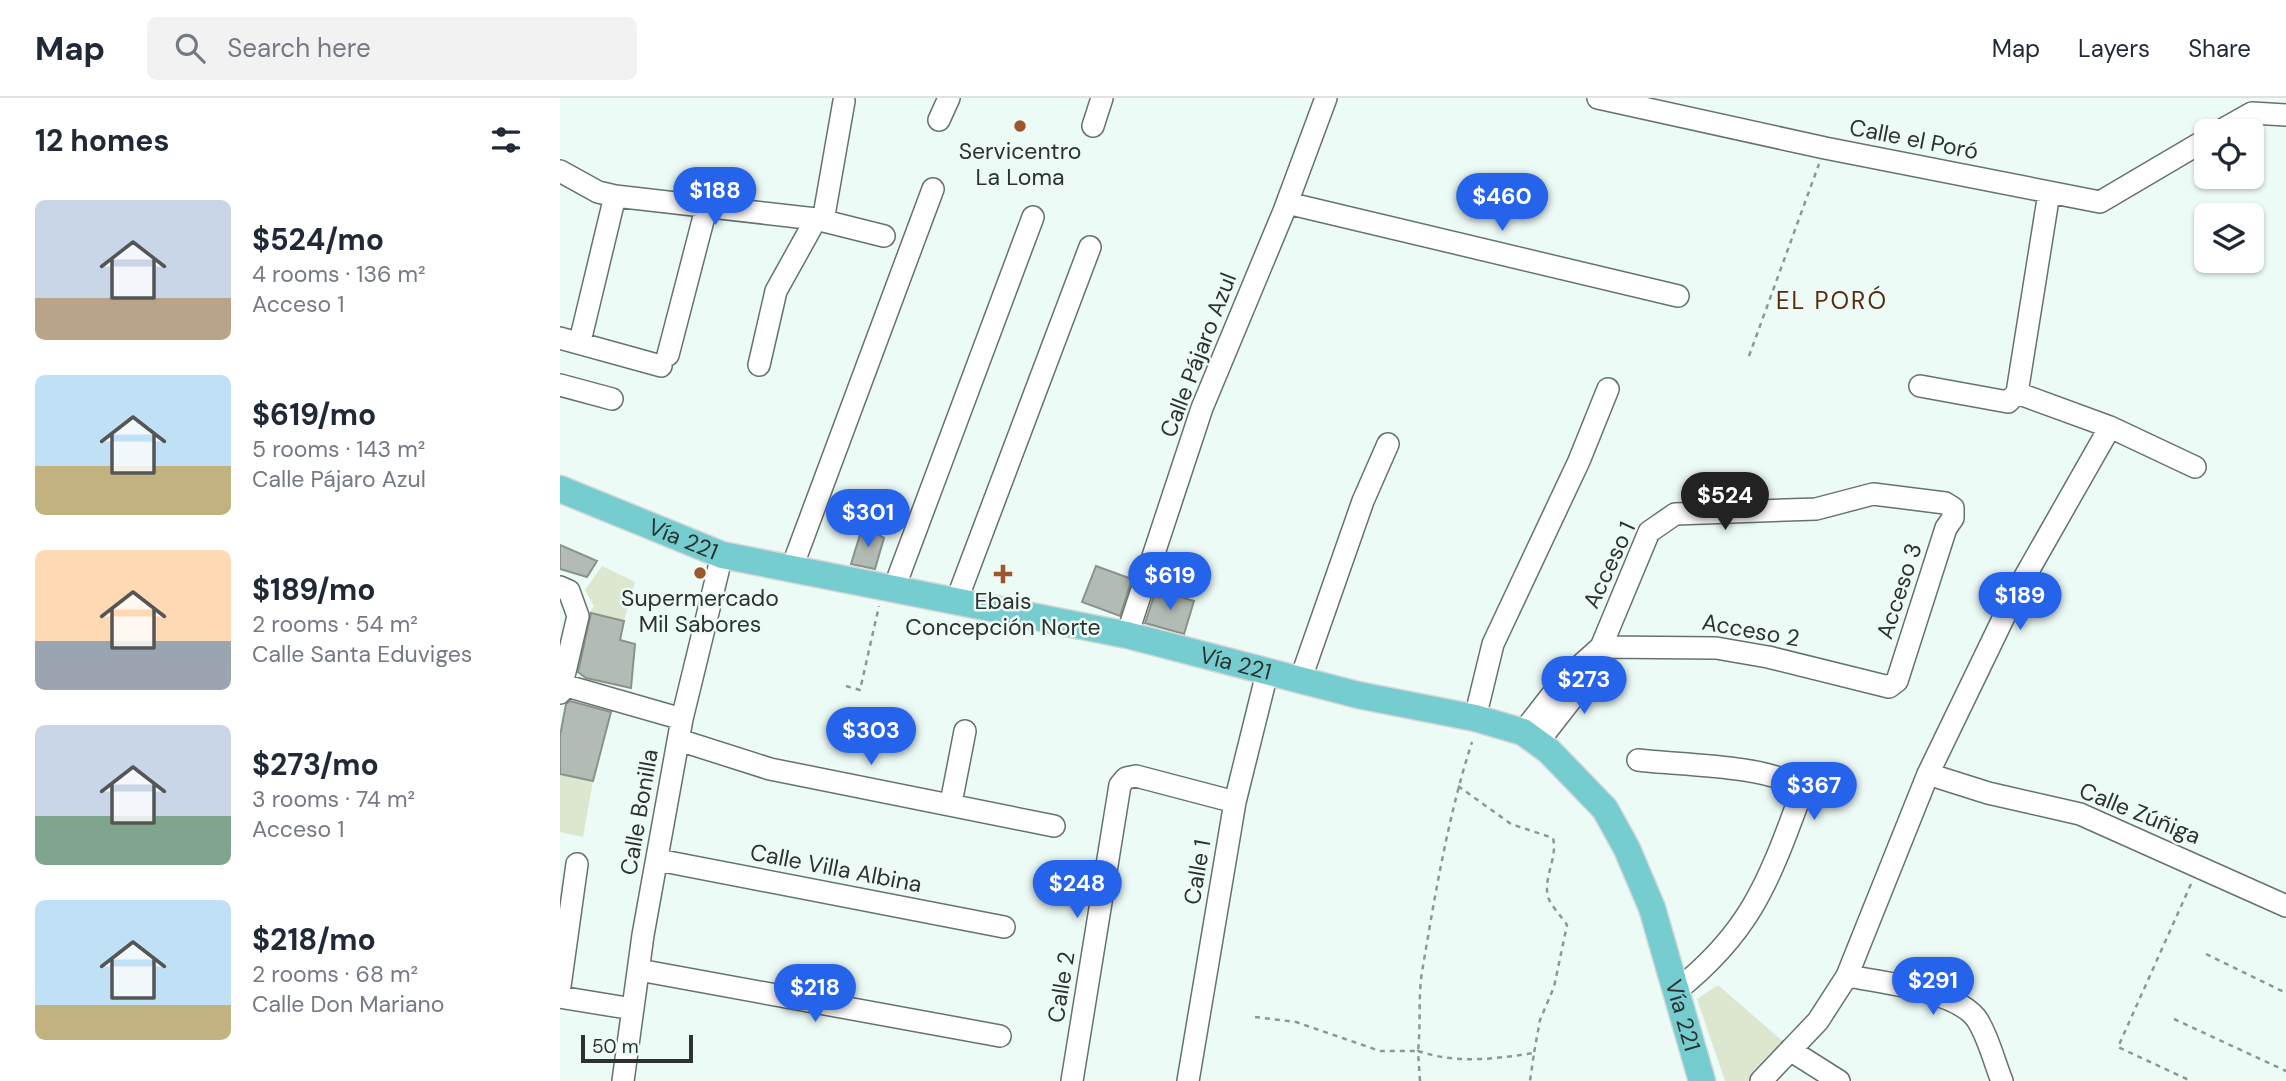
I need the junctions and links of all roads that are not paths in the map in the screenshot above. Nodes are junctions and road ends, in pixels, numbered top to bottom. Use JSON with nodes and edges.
{"nodes":[{"id":1,"x":948,"y":98,"type":"edge"},
{"id":2,"x":1102,"y":98,"type":"edge"},
{"id":3,"x":1326,"y":98,"type":"edge"},
{"id":4,"x":1598,"y":98,"type":"edge"},
{"id":5,"x":844,"y":101,"type":"dead end"},
{"id":6,"x":2286,"y":115,"type":"edge"},
{"id":7,"x":2241,"y":119,"type":"edge"},
{"id":8,"x":939,"y":120,"type":"dead end"},
{"id":9,"x":1093,"y":126,"type":"dead end"},
{"id":10,"x":2194,"y":147,"type":"edge"},
{"id":11,"x":560,"y":171,"type":"edge"},
{"id":12,"x":933,"y":189,"type":"dead end"},
{"id":13,"x":2049,"y":193,"type":"junction"},
{"id":14,"x":615,"y":196,"type":"junction"},
{"id":15,"x":1287,"y":203,"type":"junction"},
{"id":16,"x":707,"y":205,"type":"junction"},
{"id":17,"x":1033,"y":216,"type":"dead end"},
{"id":18,"x":820,"y":220,"type":"junction"},
{"id":19,"x":884,"y":236,"type":"dead end"},
{"id":20,"x":1090,"y":247,"type":"dead end"},
{"id":21,"x":1678,"y":296,"type":"dead end"},
{"id":22,"x":582,"y":333,"type":"dead end"},
{"id":23,"x":560,"y":338,"type":"edge"},
{"id":24,"x":758,"y":365,"type":"dead end"},
{"id":25,"x":560,"y":385,"type":"edge"},
{"id":26,"x":1920,"y":386,"type":"dead end"},
{"id":27,"x":1608,"y":389,"type":"dead end"},
{"id":28,"x":2017,"y":393,"type":"junction"},
{"id":29,"x":612,"y":399,"type":"dead end"},
{"id":30,"x":2110,"y":427,"type":"junction"},
{"id":31,"x":1388,"y":444,"type":"dead end"},
{"id":32,"x":2194,"y":467,"type":"dead end"},
{"id":33,"x":560,"y":489,"type":"edge"},
{"id":34,"x":1953,"y":508,"type":"joint"},
{"id":35,"x":722,"y":555,"type":"junction"},
{"id":36,"x":791,"y":569,"type":"junction"},
{"id":37,"x":560,"y":587,"type":"edge"},
{"id":38,"x":888,"y":590,"type":"junction"},
{"id":39,"x":956,"y":602,"type":"junction"},
{"id":40,"x":1127,"y":635,"type":"junction"},
{"id":41,"x":1601,"y":647,"type":"junction"},
{"id":42,"x":1267,"y":673,"type":"junction"},
{"id":43,"x":1300,"y":681,"type":"junction"},
{"id":44,"x":561,"y":687,"type":"edge"},
{"id":45,"x":1889,"y":687,"type":"joint"},
{"id":46,"x":680,"y":730,"type":"junction"},
{"id":47,"x":1473,"y":730,"type":"junction"},
{"id":48,"x":965,"y":731,"type":"dead end"},
{"id":49,"x":1530,"y":737,"type":"junction"},
{"id":50,"x":1638,"y":760,"type":"dead end"},
{"id":51,"x":1928,"y":774,"type":"junction"},
{"id":52,"x":1235,"y":802,"type":"junction"},
{"id":53,"x":951,"y":803,"type":"junction"},
{"id":54,"x":1054,"y":827,"type":"dead end"},
{"id":55,"x":658,"y":860,"type":"junction"},
{"id":56,"x":578,"y":864,"type":"dead end"},
{"id":57,"x":2286,"y":906,"type":"edge"},
{"id":58,"x":1004,"y":927,"type":"dead end"},
{"id":59,"x":639,"y":970,"type":"junction"},
{"id":60,"x":1847,"y":975,"type":"junction"},
{"id":61,"x":560,"y":986,"type":"edge"},
{"id":62,"x":1676,"y":991,"type":"junction"},
{"id":63,"x":560,"y":997,"type":"edge"},
{"id":64,"x":633,"y":1009,"type":"junction"},
{"id":65,"x":1000,"y":1036,"type":"dead end"},
{"id":66,"x":1790,"y":1050,"type":"junction"},
{"id":67,"x":623,"y":1081,"type":"edge"},
{"id":68,"x":1072,"y":1081,"type":"edge"},
{"id":69,"x":1188,"y":1081,"type":"edge"},
{"id":70,"x":1702,"y":1081,"type":"edge"},
{"id":71,"x":1761,"y":1081,"type":"edge"},
{"id":72,"x":1839,"y":1081,"type":"edge"},
{"id":73,"x":2002,"y":1081,"type":"edge"}],
"edges":[{"from":1,"to":8,"type":"street"},
{"from":2,"to":9,"type":"street"},
{"from":3,"to":15,"type":"street","name":"Calle Pájaro Azul"},
{"from":4,"to":13,"type":"street","name":"Calle el Poró"},
{"from":5,"to":18,"type":"street"},
{"from":6,"to":7,"type":"street"},
{"from":10,"to":13,"type":"street","name":"Calle el Poró"},
{"from":11,"to":14,"type":"street"},
{"from":12,"to":36,"type":"street"},
{"from":13,"to":28,"type":"street"},
{"from":14,"to":16,"type":"street"},
{"from":14,"to":22,"type":"street"},
{"from":15,"to":21,"type":"street"},
{"from":15,"to":40,"type":"street","name":"Calle Pájaro Azul"},
{"from":16,"to":18,"type":"street"},
{"from":16,"to":23,"type":"street"},
{"from":17,"to":38,"type":"street"},
{"from":18,"to":19,"type":"street"},
{"from":18,"to":24,"type":"street"},
{"from":20,"to":39,"type":"street"},
{"from":25,"to":29,"type":"street"},
{"from":26,"to":28,"type":"street"},
{"from":27,"to":47,"type":"street"},
{"from":28,"to":30,"type":"street"},
{"from":30,"to":32,"type":"street"},
{"from":30,"to":51,"type":"street"},
{"from":31,"to":43,"type":"street"},
{"from":33,"to":35,"type":"main road","name":"Vía 221"},
{"from":34,"to":41,"type":"street","name":"Acceso 1"},
{"from":34,"to":45,"type":"street","name":"Acceso 3"},
{"from":35,"to":36,"type":"main road","name":"Vía 221"},
{"from":35,"to":46,"type":"street","name":"Calle Bonilla"},
{"from":36,"to":38,"type":"main road","name":"Vía 221"},
{"from":37,"to":44,"type":"street"},
{"from":38,"to":39,"type":"main road","name":"Vía 221"},
{"from":39,"to":40,"type":"main road","name":"Vía 221"},
{"from":40,"to":42,"type":"main road","name":"Vía 221"},
{"from":41,"to":45,"type":"street","name":"Acceso 2"},
{"from":41,"to":49,"type":"street","name":"Acceso 1"},
{"from":42,"to":43,"type":"main road","name":"Vía 221"},
{"from":42,"to":52,"type":"street","name":"Calle 1"},
{"from":43,"to":47,"type":"main road","name":"Vía 221"},
{"from":44,"to":46,"type":"street"},
{"from":46,"to":53,"type":"street"},
{"from":46,"to":55,"type":"street","name":"Calle Bonilla"},
{"from":47,"to":49,"type":"main road","name":"Vía 221"},
{"from":48,"to":53,"type":"street"},
{"from":49,"to":62,"type":"main road","name":"Vía 221"},
{"from":50,"to":62,"type":"street"},
{"from":51,"to":57,"type":"street","name":"Calle Zúñiga"},
{"from":51,"to":60,"type":"street"},
{"from":52,"to":68,"type":"street","name":"Calle 2"},
{"from":52,"to":69,"type":"street","name":"Calle 1"},
{"from":53,"to":54,"type":"street"},
{"from":55,"to":58,"type":"street","name":"Calle Villa Albina"},
{"from":55,"to":59,"type":"street","name":"Calle Bonilla"},
{"from":56,"to":61,"type":"street"},
{"from":59,"to":64,"type":"street","name":"Calle Bonilla"},
{"from":59,"to":65,"type":"street"},
{"from":60,"to":66,"type":"street"},
{"from":60,"to":73,"type":"street"},
{"from":62,"to":70,"type":"main road","name":"Vía 221"},
{"from":63,"to":64,"type":"street"},
{"from":64,"to":67,"type":"street","name":"Calle Bonilla"},
{"from":66,"to":71,"type":"street"},
{"from":66,"to":72,"type":"street"}]}
